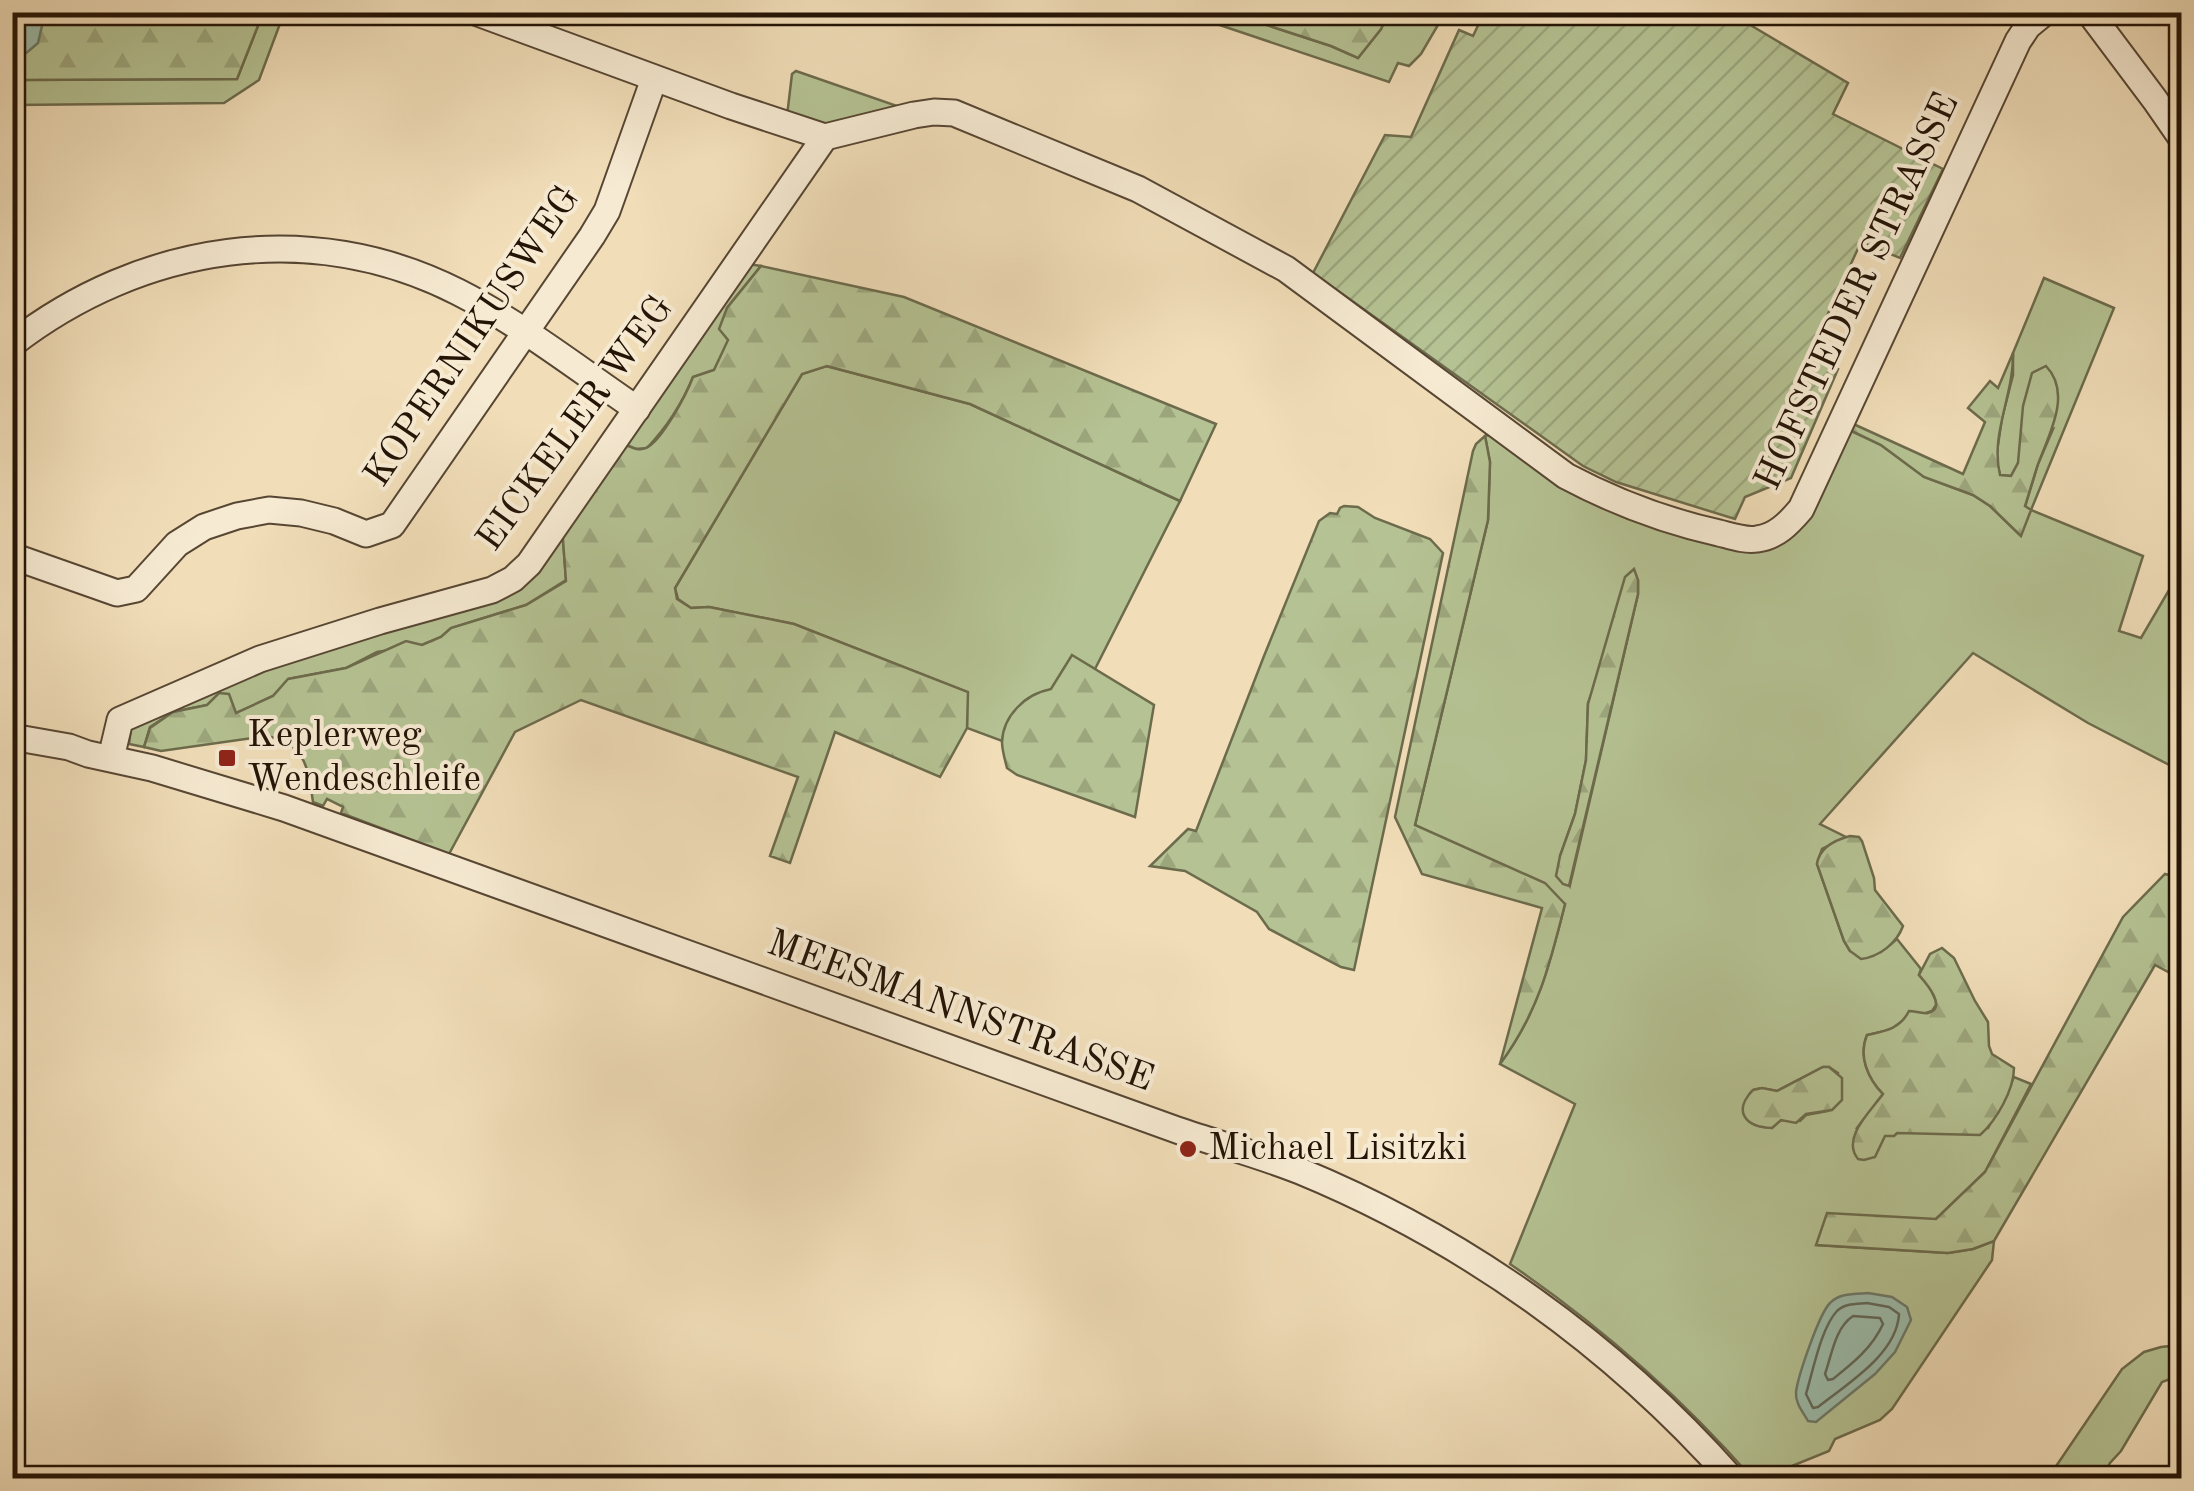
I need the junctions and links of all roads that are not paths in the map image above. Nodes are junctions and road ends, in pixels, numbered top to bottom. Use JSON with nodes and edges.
{"nodes":[{"id":1,"x":476,"y":12,"type":"edge"},
{"id":2,"x":2044,"y":12,"type":"edge"},
{"id":3,"x":2089,"y":12,"type":"edge"},
{"id":4,"x":654,"y":78,"type":"junction"},
{"id":5,"x":826,"y":138,"type":"junction"},
{"id":6,"x":2182,"y":139,"type":"edge"},
{"id":7,"x":525,"y":333,"type":"junction"},
{"id":8,"x":13,"y":342,"type":"edge"},
{"id":9,"x":637,"y":409,"type":"junction"},
{"id":10,"x":12,"y":556,"type":"edge"},
{"id":11,"x":12,"y":737,"type":"edge"},
{"id":12,"x":12,"y":754,"type":"edge"},
{"id":13,"x":100,"y":756,"type":"junction"},
{"id":14,"x":1730,"y":1478,"type":"edge"}],
"edges":[{"from":1,"to":4,"type":"street"},
{"from":2,"to":5,"type":"street","name":"HOFSTEDER STRASSE"},
{"from":3,"to":6,"type":"street"},
{"from":4,"to":5,"type":"street"},
{"from":4,"to":7,"type":"street","name":"KOPERNIKUSWEG"},
{"from":5,"to":9,"type":"street","name":"EICKELER WEG"},
{"from":7,"to":8,"type":"street"},
{"from":7,"to":9,"type":"street"},
{"from":7,"to":10,"type":"street","name":"KOPERNIKUSWEG"},
{"from":9,"to":13,"type":"street","name":"EICKELER WEG"},
{"from":11,"to":13,"type":"street","name":"MEESMANNSTRASSE"},
{"from":12,"to":13,"type":"street","name":"MEESMANNSTRASSE"},
{"from":13,"to":14,"type":"street","name":"MEESMANNSTRASSE"}]}
